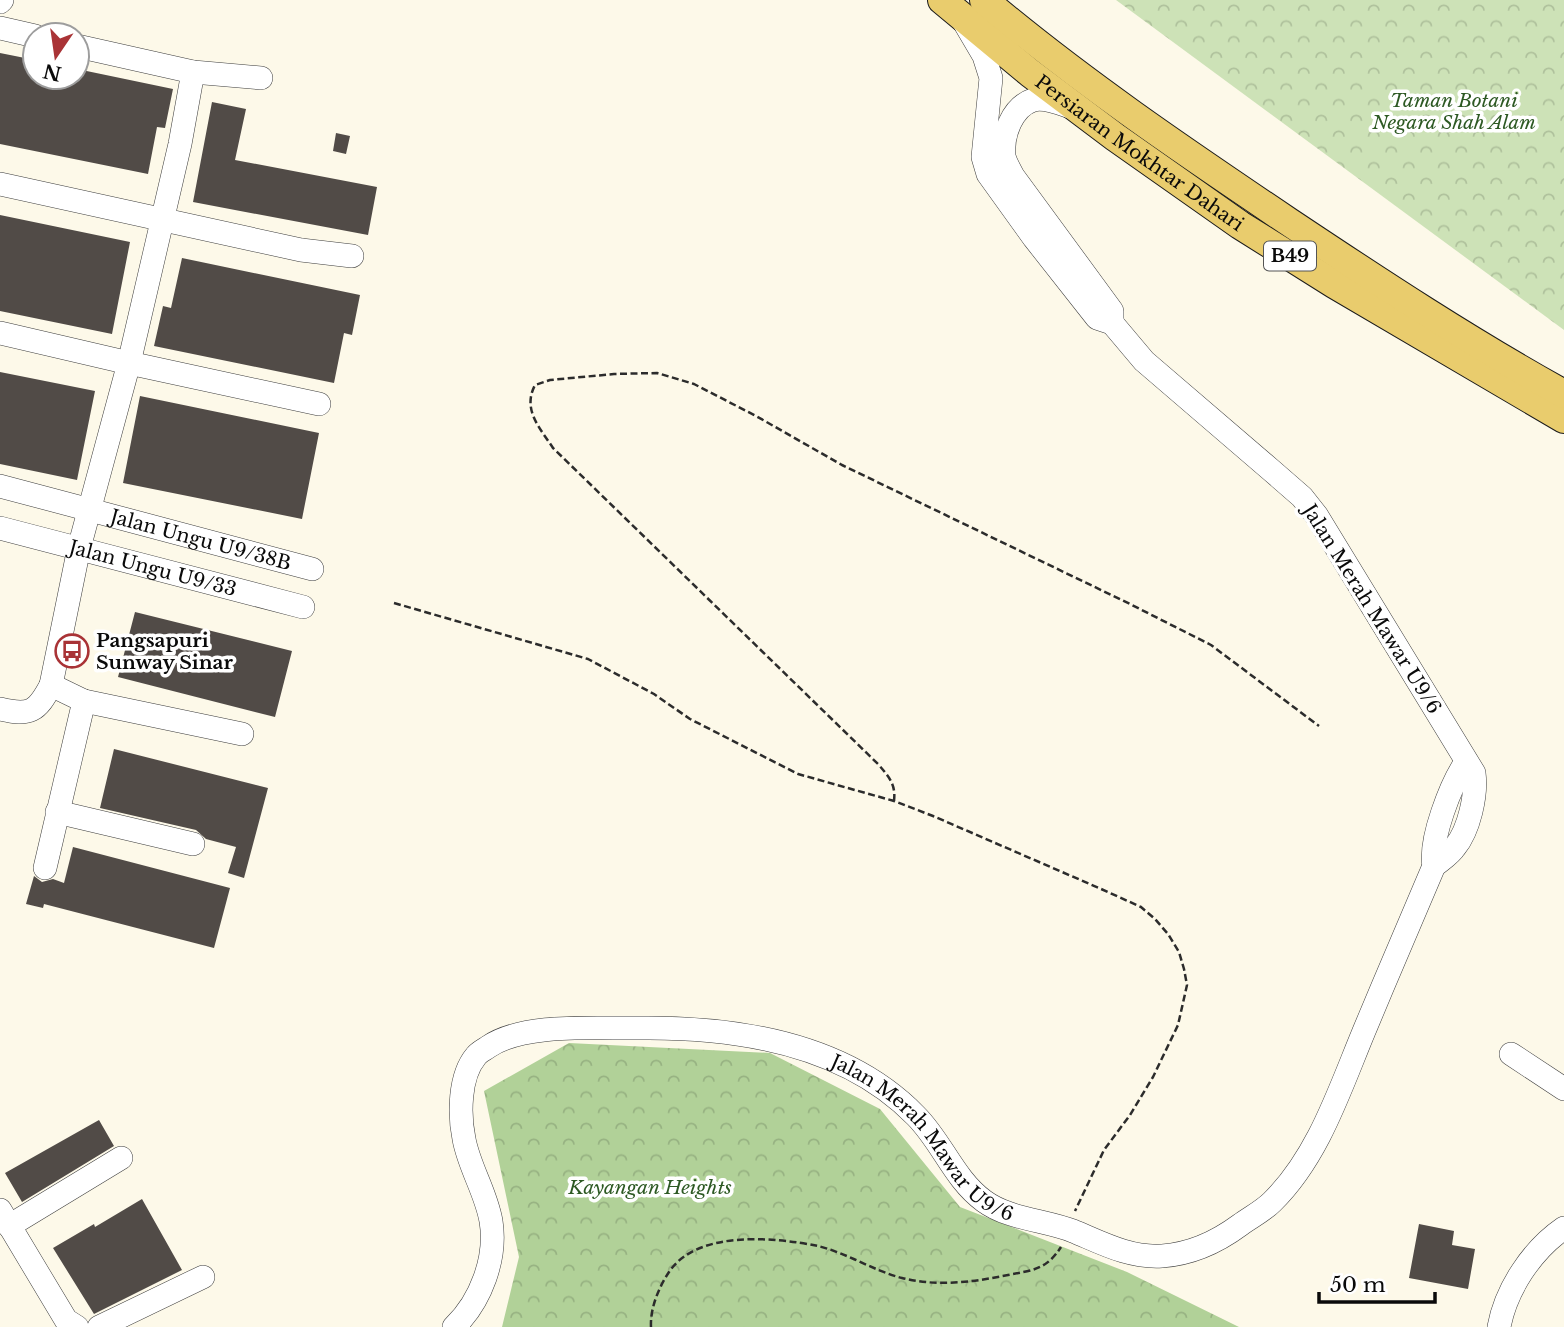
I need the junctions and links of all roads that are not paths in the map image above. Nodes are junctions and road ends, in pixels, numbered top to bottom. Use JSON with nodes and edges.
{"nodes":[{"id":1,"x":962,"y":5,"type":"edge"},
{"id":2,"x":0,"y":28,"type":"edge"},
{"id":3,"x":21,"y":33,"type":"edge"},
{"id":4,"x":91,"y":49,"type":"edge"},
{"id":5,"x":193,"y":72,"type":"junction"},
{"id":6,"x":261,"y":78,"type":"dead end"},
{"id":7,"x":1080,"y":110,"type":"junction"},
{"id":8,"x":0,"y":184,"type":"edge"},
{"id":9,"x":162,"y":219,"type":"junction"},
{"id":10,"x":352,"y":256,"type":"dead end"},
{"id":11,"x":1112,"y":323,"type":"junction"},
{"id":12,"x":0,"y":333,"type":"edge"},
{"id":13,"x":129,"y":363,"type":"junction"},
{"id":14,"x":1564,"y":394,"type":"edge"},
{"id":15,"x":319,"y":404,"type":"dead end"},
{"id":16,"x":1564,"y":419,"type":"edge"},
{"id":17,"x":0,"y":486,"type":"edge"},
{"id":18,"x":90,"y":510,"type":"junction"},
{"id":19,"x":0,"y":528,"type":"edge"},
{"id":20,"x":79,"y":548,"type":"junction"},
{"id":21,"x":312,"y":569,"type":"dead end"},
{"id":22,"x":303,"y":607,"type":"dead end"},
{"id":23,"x":51,"y":685,"type":"junction"},
{"id":24,"x":84,"y":701,"type":"junction"},
{"id":25,"x":0,"y":709,"type":"edge"},
{"id":26,"x":242,"y":734,"type":"dead end"},
{"id":27,"x":57,"y":812,"type":"junction"},
{"id":28,"x":193,"y":844,"type":"dead end"},
{"id":29,"x":45,"y":868,"type":"dead end"},
{"id":30,"x":1511,"y":1055,"type":"dead end"},
{"id":31,"x":1564,"y":1089,"type":"edge"},
{"id":32,"x":121,"y":1158,"type":"dead end"},
{"id":33,"x":5,"y":1218,"type":"edge"},
{"id":34,"x":1564,"y":1228,"type":"edge"},
{"id":35,"x":203,"y":1277,"type":"dead end"},
{"id":36,"x":77,"y":1327,"type":"edge"},
{"id":37,"x":99,"y":1327,"type":"edge"},
{"id":38,"x":454,"y":1327,"type":"edge"},
{"id":39,"x":1499,"y":1327,"type":"edge"}],
"edges":[{"from":1,"to":7,"type":"main road","name":"Persiaran Mokhtar Dahari","number":"B49"},
{"from":1,"to":11,"type":"street","name":"Jalan Merah Mawar U9/6"},
{"from":1,"to":14,"type":"main road","name":"Persiaran Mokhtar Dahari","number":"B49"},
{"from":2,"to":3,"type":"street"},
{"from":4,"to":5,"type":"street"},
{"from":5,"to":6,"type":"street"},
{"from":5,"to":9,"type":"street"},
{"from":7,"to":11,"type":"street","name":"Jalan Merah Mawar U9/6"},
{"from":7,"to":16,"type":"main road","name":"Persiaran Mokhtar Dahari","number":"B49"},
{"from":8,"to":9,"type":"street"},
{"from":9,"to":10,"type":"street"},
{"from":9,"to":13,"type":"street"},
{"from":11,"to":38,"type":"street","name":"Jalan Merah Mawar U9/6"},
{"from":12,"to":13,"type":"street"},
{"from":13,"to":15,"type":"street"},
{"from":13,"to":18,"type":"street"},
{"from":17,"to":18,"type":"street","name":"Jalan Ungu U9/38B"},
{"from":18,"to":20,"type":"street"},
{"from":18,"to":21,"type":"street","name":"Jalan Ungu U9/38B"},
{"from":19,"to":20,"type":"street","name":"Jalan Ungu U9/33"},
{"from":20,"to":22,"type":"street","name":"Jalan Ungu U9/33"},
{"from":20,"to":23,"type":"street"},
{"from":23,"to":24,"type":"street"},
{"from":23,"to":25,"type":"street"},
{"from":24,"to":26,"type":"street"},
{"from":24,"to":27,"type":"street"},
{"from":27,"to":28,"type":"street"},
{"from":27,"to":29,"type":"street"},
{"from":30,"to":31,"type":"street"},
{"from":32,"to":33,"type":"street"},
{"from":33,"to":36,"type":"street"},
{"from":34,"to":39,"type":"street"},
{"from":35,"to":37,"type":"street"}]}
